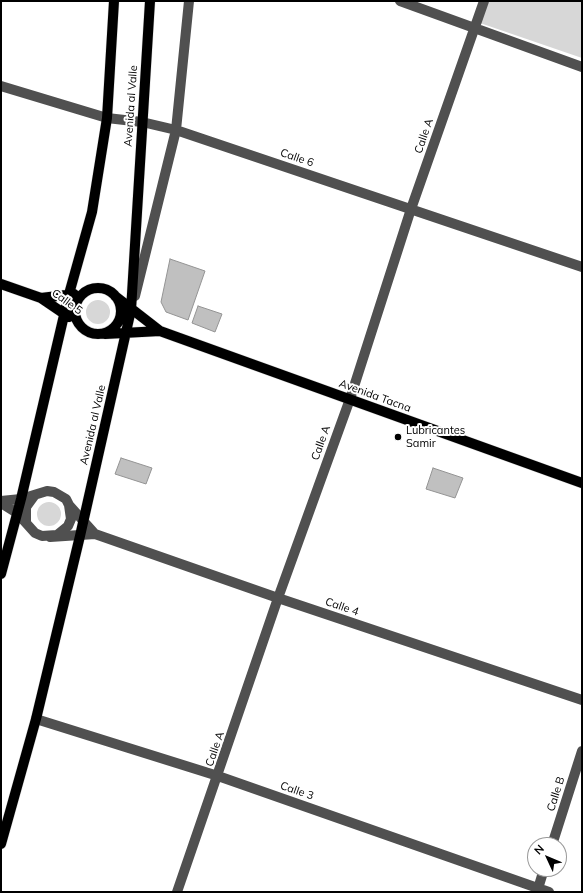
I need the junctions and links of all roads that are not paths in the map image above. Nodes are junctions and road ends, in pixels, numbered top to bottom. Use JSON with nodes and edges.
{"nodes":[{"id":1,"x":114,"y":1,"type":"edge"},
{"id":2,"x":150,"y":1,"type":"edge"},
{"id":3,"x":189,"y":1,"type":"edge"},
{"id":4,"x":400,"y":1,"type":"edge"},
{"id":5,"x":484,"y":1,"type":"edge"},
{"id":6,"x":474,"y":28,"type":"junction"},
{"id":7,"x":582,"y":67,"type":"edge"},
{"id":8,"x":1,"y":86,"type":"edge"},
{"id":9,"x":107,"y":118,"type":"junction"},
{"id":10,"x":142,"y":122,"type":"junction"},
{"id":11,"x":176,"y":130,"type":"junction"},
{"id":12,"x":411,"y":209,"type":"junction"},
{"id":13,"x":582,"y":267,"type":"edge"},
{"id":14,"x":1,"y":284,"type":"edge"},
{"id":15,"x":84,"y":293,"type":"junction"},
{"id":16,"x":69,"y":294,"type":"junction"},
{"id":17,"x":115,"y":296,"type":"junction"},
{"id":18,"x":41,"y":298,"type":"junction"},
{"id":19,"x":131,"y":310,"type":"junction"},
{"id":20,"x":65,"y":314,"type":"junction"},
{"id":21,"x":80,"y":326,"type":"junction"},
{"id":22,"x":160,"y":331,"type":"junction"},
{"id":23,"x":127,"y":333,"type":"junction"},
{"id":24,"x":99,"y":334,"type":"junction"},
{"id":25,"x":350,"y":399,"type":"junction"},
{"id":26,"x":582,"y":483,"type":"edge"},
{"id":27,"x":34,"y":496,"type":"junction"},
{"id":28,"x":21,"y":499,"type":"junction"},
{"id":29,"x":1,"y":502,"type":"edge"},
{"id":30,"x":69,"y":505,"type":"junction"},
{"id":31,"x":17,"y":513,"type":"junction"},
{"id":32,"x":83,"y":521,"type":"junction"},
{"id":33,"x":26,"y":522,"type":"junction"},
{"id":34,"x":95,"y":534,"type":"junction"},
{"id":35,"x":80,"y":536,"type":"junction"},
{"id":36,"x":50,"y":537,"type":"junction"},
{"id":37,"x":1,"y":574,"type":"edge"},
{"id":38,"x":278,"y":598,"type":"junction"},
{"id":39,"x":582,"y":700,"type":"edge"},
{"id":40,"x":36,"y":719,"type":"junction"},
{"id":41,"x":582,"y":750,"type":"edge"},
{"id":42,"x":218,"y":776,"type":"junction"},
{"id":43,"x":555,"y":837,"type":"edge"},
{"id":44,"x":1,"y":844,"type":"edge"},
{"id":45,"x":542,"y":877,"type":"edge"},
{"id":46,"x":538,"y":890,"type":"edge"},
{"id":47,"x":177,"y":892,"type":"edge"},
{"id":48,"x":549,"y":892,"type":"edge"}],
"edges":[{"from":1,"to":9,"type":"main road","name":"Avenida al Valle"},
{"from":2,"to":10,"type":"main road","name":"Avenida al Valle"},
{"from":3,"to":11,"type":"street"},
{"from":4,"to":6,"type":"street"},
{"from":5,"to":6,"type":"street","name":"Calle A"},
{"from":6,"to":7,"type":"street"},
{"from":6,"to":12,"type":"street","name":"Calle A"},
{"from":8,"to":9,"type":"street","name":"Calle 6"},
{"from":9,"to":10,"type":"street","name":"Calle 6"},
{"from":9,"to":16,"type":"main road","name":"Avenida al Valle"},
{"from":10,"to":11,"type":"street","name":"Calle 6"},
{"from":10,"to":19,"type":"main road","name":"Avenida al Valle"},
{"from":11,"to":12,"type":"street","name":"Calle 6"},
{"from":11,"to":19,"type":"street"},
{"from":12,"to":13,"type":"street","name":"Calle 6"},
{"from":12,"to":25,"type":"street","name":"Calle A"},
{"from":14,"to":18,"type":"main road","name":"Calle 5"},
{"from":15,"to":16,"type":"main road","name":"Calle 5"},
{"from":15,"to":17,"type":"main road"},
{"from":15,"to":21,"type":"main road"},
{"from":16,"to":18,"type":"main road","name":"Calle 5"},
{"from":16,"to":20,"type":"main road","name":"Avenida al Valle"},
{"from":17,"to":19,"type":"main road","name":"Avenida Tacna"},
{"from":17,"to":24,"type":"main road"},
{"from":18,"to":20,"type":"main road","name":"Calle 5"},
{"from":19,"to":22,"type":"main road","name":"Avenida Tacna"},
{"from":19,"to":23,"type":"main road","name":"Avenida al Valle"},
{"from":20,"to":21,"type":"main road","name":"Calle 5"},
{"from":20,"to":28,"type":"main road","name":"Avenida al Valle"},
{"from":21,"to":24,"type":"main road"},
{"from":22,"to":23,"type":"main road","name":"Avenida Tacna"},
{"from":22,"to":25,"type":"main road","name":"Avenida Tacna"},
{"from":23,"to":24,"type":"main road","name":"Avenida Tacna"},
{"from":23,"to":32,"type":"main road","name":"Avenida al Valle"},
{"from":25,"to":26,"type":"main road","name":"Avenida Tacna"},
{"from":25,"to":38,"type":"street","name":"Calle A"},
{"from":27,"to":28,"type":"street"},
{"from":27,"to":30,"type":"street"},
{"from":27,"to":33,"type":"street"},
{"from":28,"to":29,"type":"street"},
{"from":28,"to":31,"type":"main road","name":"Avenida al Valle"},
{"from":29,"to":31,"type":"street"},
{"from":30,"to":32,"type":"street","name":"Calle 4"},
{"from":30,"to":36,"type":"street"},
{"from":31,"to":33,"type":"street"},
{"from":31,"to":37,"type":"main road","name":"Avenida al Valle"},
{"from":32,"to":34,"type":"street","name":"Calle 4"},
{"from":32,"to":35,"type":"main road","name":"Avenida al Valle"},
{"from":33,"to":36,"type":"street"},
{"from":34,"to":35,"type":"street","name":"Calle 4"},
{"from":34,"to":38,"type":"street","name":"Calle 4"},
{"from":35,"to":36,"type":"street","name":"Calle 4"},
{"from":35,"to":40,"type":"main road","name":"Avenida al Valle"},
{"from":38,"to":39,"type":"street","name":"Calle 4"},
{"from":38,"to":42,"type":"street","name":"Calle A"},
{"from":40,"to":42,"type":"street","name":"Calle 3"},
{"from":40,"to":44,"type":"main road","name":"Avenida al Valle"},
{"from":41,"to":43,"type":"street","name":"Calle B"},
{"from":42,"to":46,"type":"street","name":"Calle 3"},
{"from":42,"to":47,"type":"street","name":"Calle A"},
{"from":45,"to":46,"type":"street"},
{"from":46,"to":48,"type":"street","name":"Calle 3"}]}
